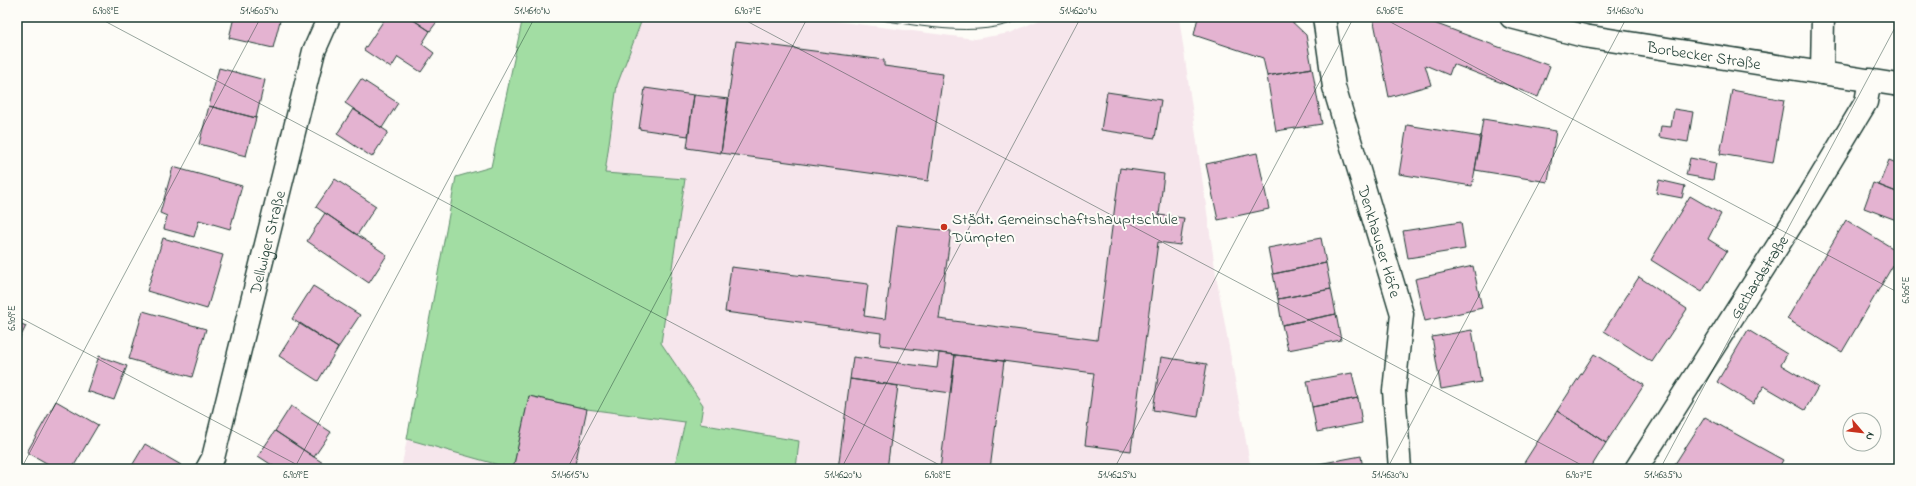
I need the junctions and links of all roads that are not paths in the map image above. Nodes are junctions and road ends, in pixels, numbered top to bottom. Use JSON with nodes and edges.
{"nodes":[{"id":1,"x":329,"y":17,"type":"edge"},
{"id":2,"x":1324,"y":17,"type":"edge"},
{"id":3,"x":1511,"y":17,"type":"edge"},
{"id":4,"x":1823,"y":17,"type":"edge"},
{"id":5,"x":1822,"y":73,"type":"junction"},
{"id":6,"x":1870,"y":80,"type":"junction"},
{"id":7,"x":1899,"y":85,"type":"edge"},
{"id":8,"x":207,"y":469,"type":"edge"},
{"id":9,"x":1400,"y":469,"type":"edge"},
{"id":10,"x":1636,"y":469,"type":"edge"}],
"edges":[{"from":1,"to":8,"type":"street","name":"Dellwiger Straße"},
{"from":2,"to":9,"type":"street","name":"Denkhauser Höfe"},
{"from":3,"to":5,"type":"street","name":"Borbecker Straße"},
{"from":4,"to":5,"type":"street"},
{"from":5,"to":6,"type":"street","name":"Borbecker Straße"},
{"from":6,"to":7,"type":"street","name":"Borbecker Straße"},
{"from":6,"to":10,"type":"street","name":"Gerhardstraße"}]}
